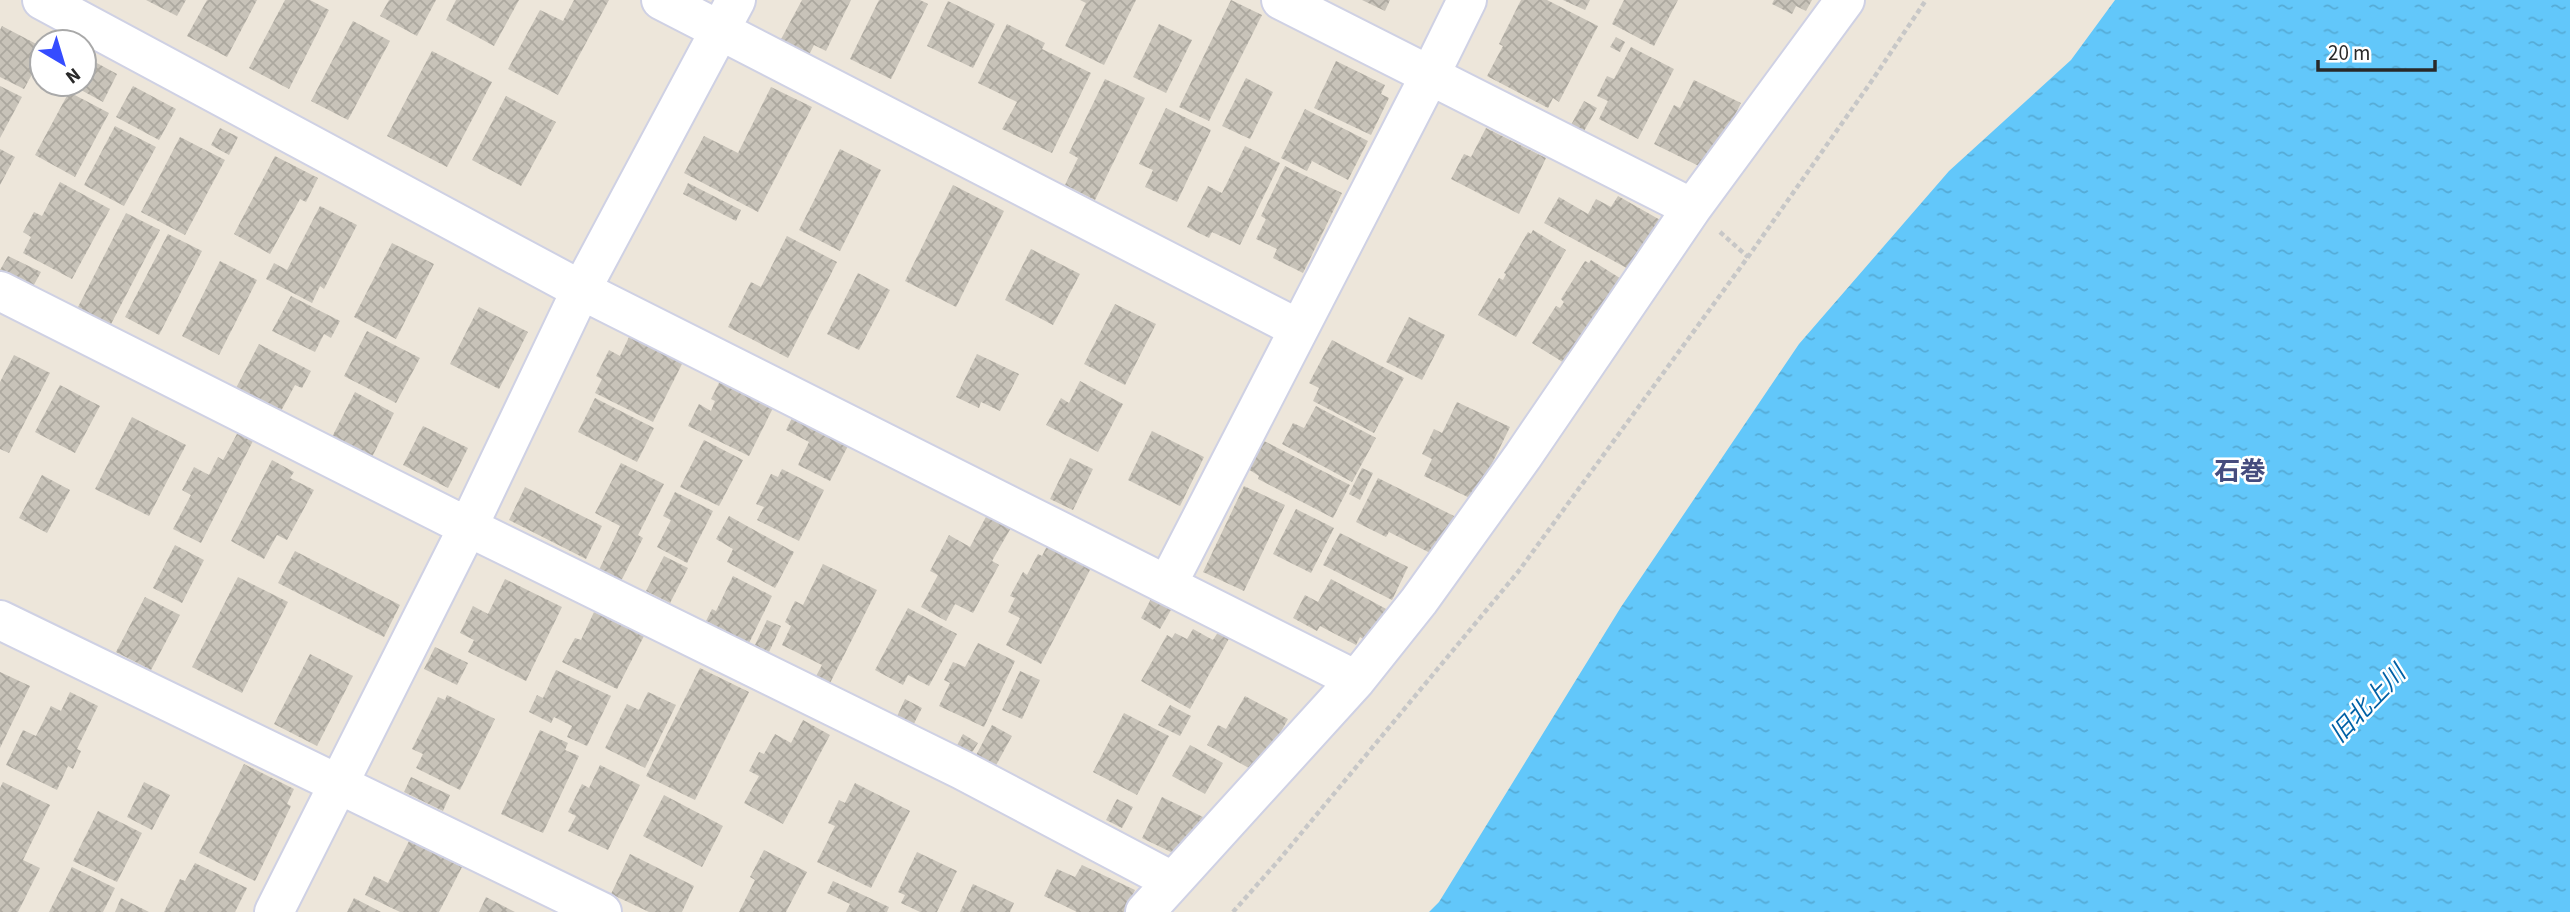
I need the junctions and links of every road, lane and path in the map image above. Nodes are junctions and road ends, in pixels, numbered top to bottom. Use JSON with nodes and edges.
{"nodes":[{"id":1,"x":42,"y":0,"type":"edge"},
{"id":2,"x":661,"y":0,"type":"edge"},
{"id":3,"x":1281,"y":0,"type":"edge"},
{"id":4,"x":1467,"y":0,"type":"edge"},
{"id":5,"x":1845,"y":0,"type":"edge"},
{"id":6,"x":1926,"y":0,"type":"edge"},
{"id":7,"x":729,"y":15,"type":"edge"},
{"id":8,"x":1430,"y":75,"type":"junction"},
{"id":9,"x":1692,"y":208,"type":"junction"},
{"id":10,"x":581,"y":290,"type":"junction"},
{"id":11,"x":0,"y":291,"type":"edge"},
{"id":12,"x":1299,"y":329,"type":"junction"},
{"id":13,"x":468,"y":527,"type":"junction"},
{"id":14,"x":1168,"y":583,"type":"junction"},
{"id":15,"x":0,"y":620,"type":"edge"},
{"id":16,"x":1356,"y":680,"type":"junction"},
{"id":17,"x":338,"y":783,"type":"junction"},
{"id":18,"x":1172,"y":881,"type":"junction"},
{"id":19,"x":274,"y":912,"type":"edge"},
{"id":20,"x":602,"y":912,"type":"edge"},
{"id":21,"x":1145,"y":912,"type":"edge"},
{"id":22,"x":1233,"y":912,"type":"edge"}],
"edges":[{"from":1,"to":10,"type":"street"},
{"from":2,"to":7,"type":"street"},
{"from":3,"to":8,"type":"street"},
{"from":4,"to":8,"type":"street"},
{"from":5,"to":9,"type":"street"},
{"from":6,"to":22,"type":"path"},
{"from":7,"to":10,"type":"street"},
{"from":7,"to":12,"type":"street"},
{"from":8,"to":9,"type":"street"},
{"from":8,"to":12,"type":"street"},
{"from":9,"to":16,"type":"street"},
{"from":10,"to":13,"type":"street"},
{"from":10,"to":14,"type":"street"},
{"from":11,"to":13,"type":"street"},
{"from":12,"to":14,"type":"street"},
{"from":13,"to":17,"type":"street"},
{"from":13,"to":18,"type":"street"},
{"from":14,"to":16,"type":"street"},
{"from":15,"to":17,"type":"street"},
{"from":16,"to":18,"type":"street"},
{"from":17,"to":19,"type":"street"},
{"from":17,"to":20,"type":"street"},
{"from":18,"to":21,"type":"street"}]}
